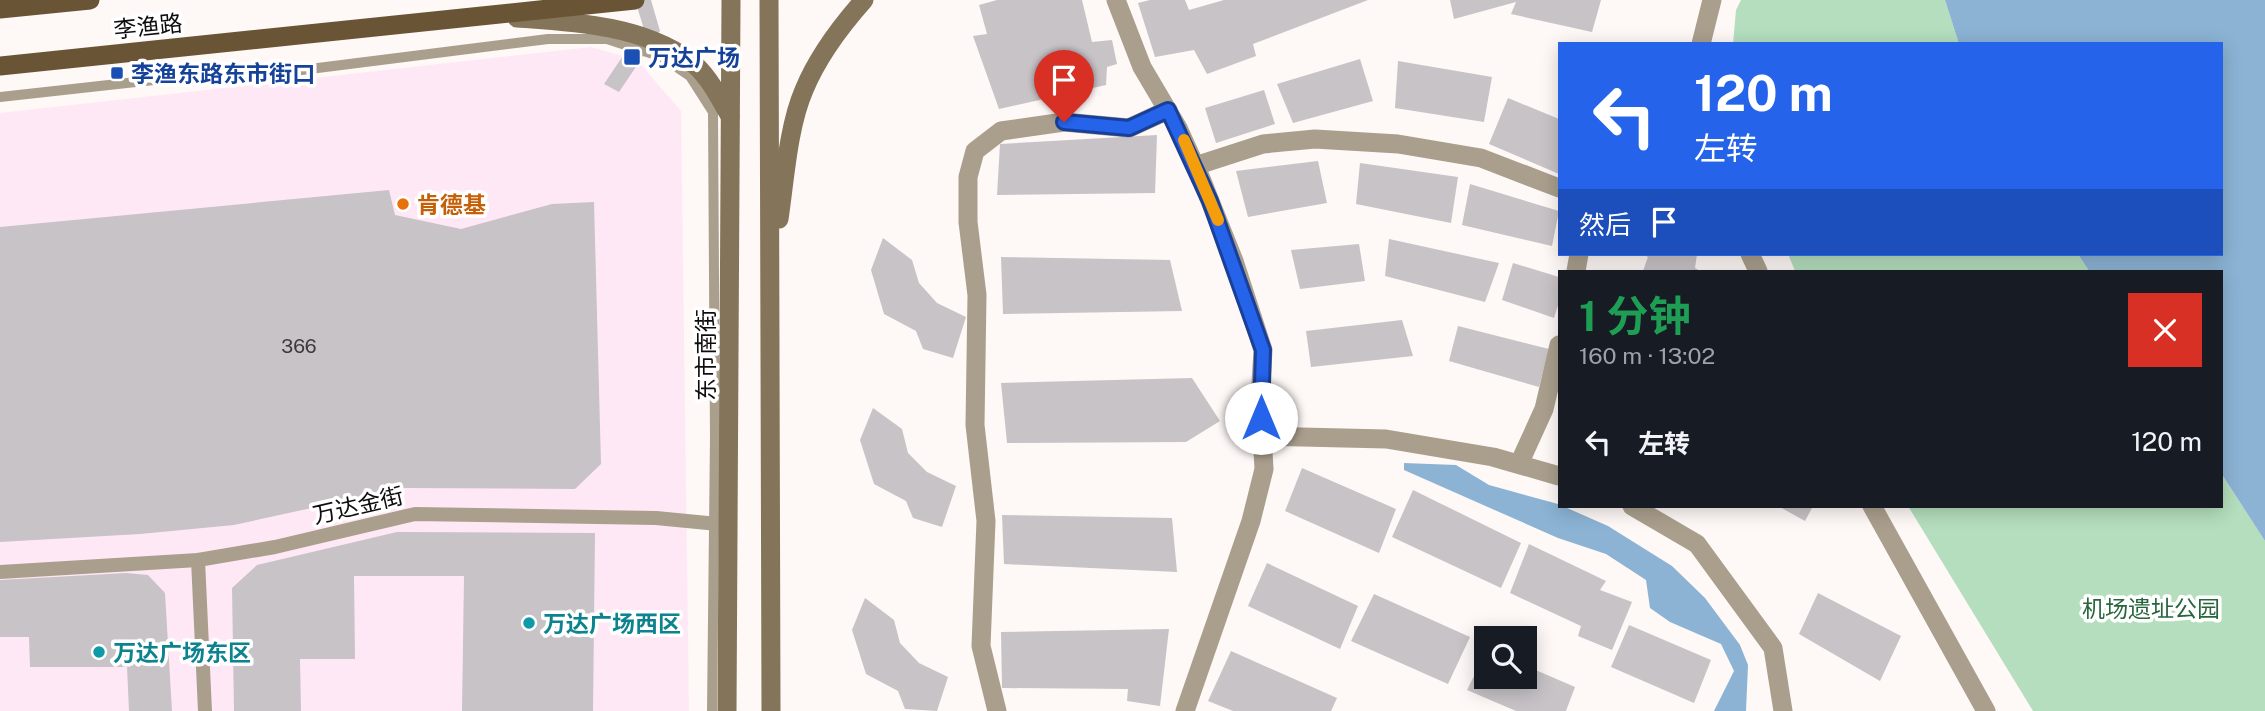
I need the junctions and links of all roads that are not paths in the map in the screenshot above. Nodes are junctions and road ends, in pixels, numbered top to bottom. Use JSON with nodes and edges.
{"nodes":[{"id":1,"x":90,"y":0,"type":"edge"},
{"id":2,"x":635,"y":0,"type":"edge"},
{"id":3,"x":731,"y":0,"type":"edge"},
{"id":4,"x":769,"y":0,"type":"edge"},
{"id":5,"x":864,"y":0,"type":"edge"},
{"id":6,"x":1116,"y":0,"type":"edge"},
{"id":7,"x":1712,"y":0,"type":"edge"},
{"id":8,"x":0,"y":9,"type":"edge"},
{"id":9,"x":484,"y":16,"type":"junction"},
{"id":10,"x":1702,"y":42,"type":"edge"},
{"id":11,"x":0,"y":66,"type":"edge"},
{"id":12,"x":0,"y":97,"type":"edge"},
{"id":13,"x":1168,"y":110,"type":"junction"},
{"id":14,"x":731,"y":118,"type":"junction"},
{"id":15,"x":1195,"y":166,"type":"junction"},
{"id":16,"x":1558,"y":188,"type":"edge"},
{"id":17,"x":769,"y":286,"type":"junction"},
{"id":18,"x":1558,"y":349,"type":"edge"},
{"id":19,"x":1262,"y":436,"type":"junction"},
{"id":20,"x":1519,"y":464,"type":"junction"},
{"id":21,"x":1558,"y":476,"type":"edge"},
{"id":22,"x":1635,"y":508,"type":"edge"},
{"id":23,"x":1873,"y":508,"type":"edge"},
{"id":24,"x":721,"y":524,"type":"junction"},
{"id":25,"x":198,"y":560,"type":"junction"},
{"id":26,"x":0,"y":572,"type":"edge"},
{"id":27,"x":205,"y":711,"type":"edge"},
{"id":28,"x":712,"y":711,"type":"edge"},
{"id":29,"x":727,"y":711,"type":"edge"},
{"id":30,"x":771,"y":711,"type":"edge"},
{"id":31,"x":997,"y":711,"type":"edge"},
{"id":32,"x":1185,"y":711,"type":"edge"},
{"id":33,"x":1783,"y":711,"type":"edge"},
{"id":34,"x":1986,"y":711,"type":"edge"}],
"edges":[{"from":1,"to":8,"type":"main road","name":"李渔路"},
{"from":2,"to":9,"type":"main road","name":"李渔路"},
{"from":3,"to":14,"type":"main road","name":"东市南街"},
{"from":4,"to":17,"type":"main road"},
{"from":5,"to":17,"type":"main road"},
{"from":6,"to":13,"type":"street"},
{"from":7,"to":10,"type":"street"},
{"from":9,"to":11,"type":"main road","name":"李渔路"},
{"from":9,"to":14,"type":"main road"},
{"from":12,"to":24,"type":"lane"},
{"from":13,"to":15,"type":"street"},
{"from":13,"to":31,"type":"street"},
{"from":14,"to":24,"type":"main road","name":"东市南街"},
{"from":15,"to":16,"type":"street"},
{"from":15,"to":19,"type":"street"},
{"from":17,"to":30,"type":"main road"},
{"from":18,"to":20,"type":"street"},
{"from":19,"to":20,"type":"street"},
{"from":19,"to":32,"type":"street"},
{"from":20,"to":21,"type":"street"},
{"from":22,"to":33,"type":"street"},
{"from":23,"to":34,"type":"street"},
{"from":24,"to":25,"type":"street","name":"万达金街"},
{"from":24,"to":28,"type":"lane"},
{"from":24,"to":29,"type":"main road","name":"东市南街"},
{"from":25,"to":26,"type":"street","name":"万达金街"},
{"from":25,"to":27,"type":"street"}]}
